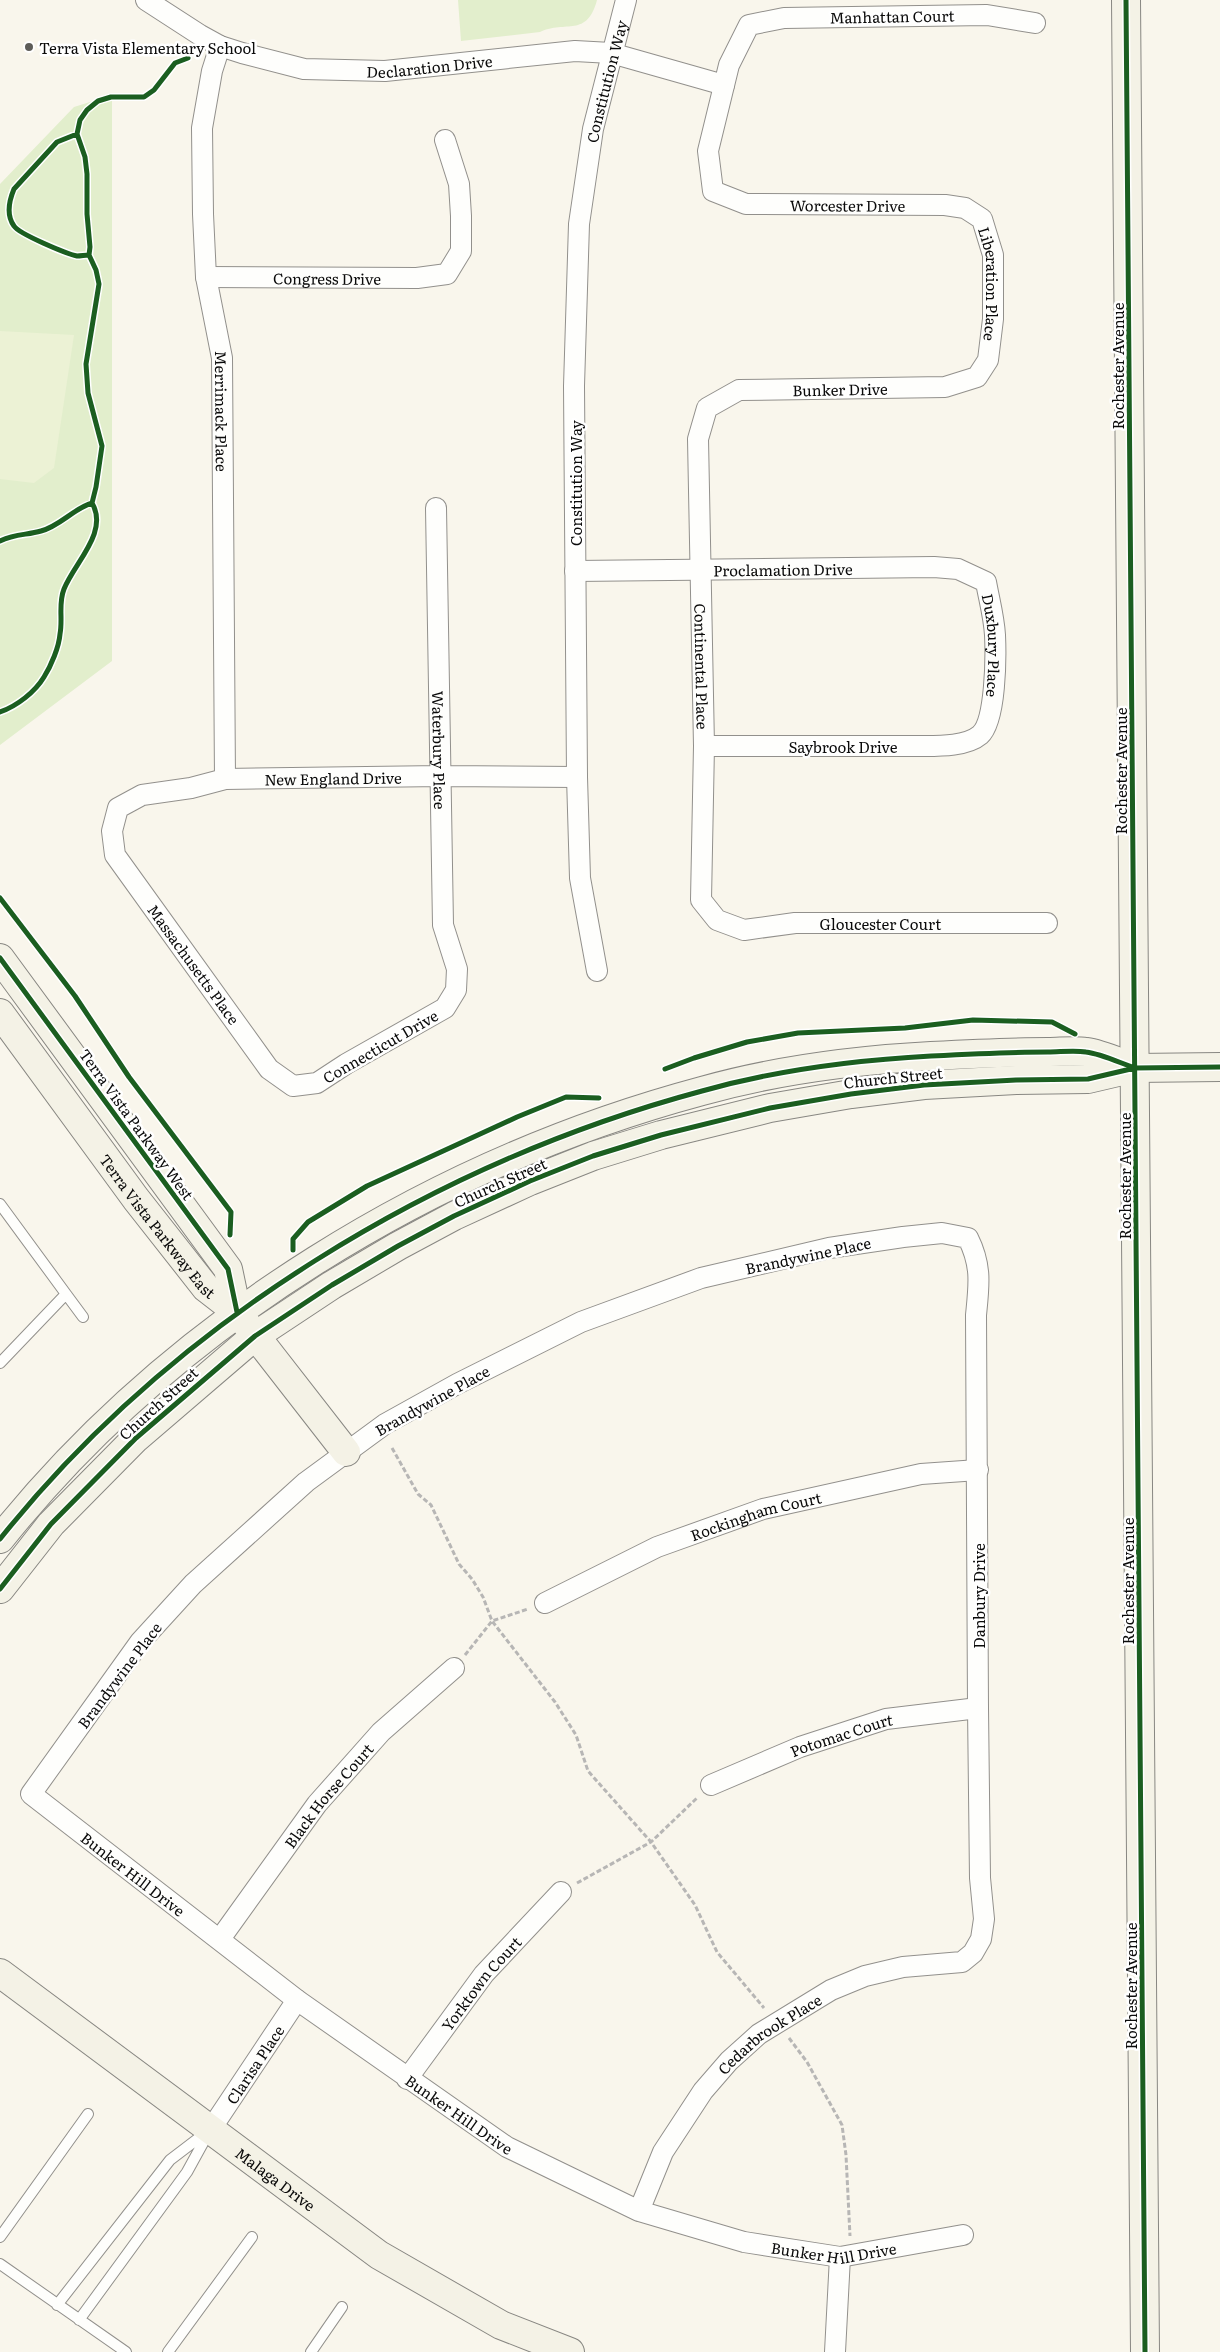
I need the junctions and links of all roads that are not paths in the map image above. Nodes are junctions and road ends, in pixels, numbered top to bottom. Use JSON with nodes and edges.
{"nodes":[{"id":1,"x":146,"y":0,"type":"edge"},
{"id":2,"x":626,"y":0,"type":"edge"},
{"id":3,"x":1126,"y":0,"type":"edge"},
{"id":4,"x":1036,"y":23,"type":"dead end"},
{"id":5,"x":220,"y":46,"type":"junction"},
{"id":6,"x":611,"y":53,"type":"junction"},
{"id":7,"x":724,"y":84,"type":"junction"},
{"id":8,"x":445,"y":140,"type":"dead end"},
{"id":9,"x":982,"y":219,"type":"joint"},
{"id":10,"x":206,"y":277,"type":"junction"},
{"id":11,"x":976,"y":377,"type":"joint"},
{"id":12,"x":707,"y":408,"type":"joint"},
{"id":13,"x":436,"y":508,"type":"dead end"},
{"id":14,"x":699,"y":569,"type":"junction"},
{"id":15,"x":576,"y":572,"type":"junction"},
{"id":16,"x":986,"y":582,"type":"joint"},
{"id":17,"x":980,"y":735,"type":"joint"},
{"id":18,"x":704,"y":746,"type":"junction"},
{"id":19,"x":440,"y":776,"type":"junction"},
{"id":20,"x":578,"y":778,"type":"junction"},
{"id":21,"x":226,"y":779,"type":"junction"},
{"id":22,"x":112,"y":831,"type":"joint"},
{"id":23,"x":717,"y":920,"type":"joint"},
{"id":24,"x":1047,"y":923,"type":"dead end"},
{"id":25,"x":0,"y":958,"type":"edge"},
{"id":26,"x":597,"y":971,"type":"dead end"},
{"id":27,"x":456,"y":990,"type":"joint"},
{"id":28,"x":0,"y":1013,"type":"edge"},
{"id":29,"x":1220,"y":1067,"type":"edge"},
{"id":30,"x":1135,"y":1068,"type":"junction"},
{"id":31,"x":293,"y":1086,"type":"joint"},
{"id":32,"x":0,"y":1204,"type":"edge"},
{"id":33,"x":968,"y":1238,"type":"joint"},
{"id":34,"x":66,"y":1294,"type":"junction"},
{"id":35,"x":237,"y":1312,"type":"junction"},
{"id":36,"x":83,"y":1317,"type":"dead end"},
{"id":37,"x":255,"y":1336,"type":"junction"},
{"id":38,"x":0,"y":1362,"type":"edge"},
{"id":39,"x":346,"y":1452,"type":"junction"},
{"id":40,"x":978,"y":1470,"type":"junction"},
{"id":41,"x":0,"y":1538,"type":"edge"},
{"id":42,"x":0,"y":1588,"type":"edge"},
{"id":43,"x":545,"y":1603,"type":"road end"},
{"id":44,"x":454,"y":1668,"type":"road end"},
{"id":45,"x":978,"y":1708,"type":"junction"},
{"id":46,"x":710,"y":1785,"type":"road end"},
{"id":47,"x":31,"y":1794,"type":"joint"},
{"id":48,"x":561,"y":1892,"type":"road end"},
{"id":49,"x":220,"y":1939,"type":"junction"},
{"id":50,"x":973,"y":1953,"type":"joint"},
{"id":51,"x":0,"y":1973,"type":"edge"},
{"id":52,"x":297,"y":2000,"type":"junction"},
{"id":53,"x":407,"y":2079,"type":"junction"},
{"id":54,"x":88,"y":2114,"type":"dead end"},
{"id":55,"x":211,"y":2129,"type":"junction"},
{"id":56,"x":639,"y":2211,"type":"junction"},
{"id":57,"x":963,"y":2235,"type":"dead end"},
{"id":58,"x":252,"y":2236,"type":"dead end"},
{"id":59,"x":0,"y":2237,"type":"edge"},
{"id":60,"x":846,"y":2256,"type":"junction"},
{"id":61,"x":0,"y":2264,"type":"edge"},
{"id":62,"x":58,"y":2305,"type":"junction"},
{"id":63,"x":342,"y":2307,"type":"dead end"},
{"id":64,"x":79,"y":2320,"type":"junction"},
{"id":65,"x":126,"y":2352,"type":"edge"},
{"id":66,"x":168,"y":2352,"type":"edge"},
{"id":67,"x":311,"y":2352,"type":"edge"},
{"id":68,"x":570,"y":2352,"type":"edge"},
{"id":69,"x":835,"y":2352,"type":"edge"},
{"id":70,"x":1145,"y":2352,"type":"edge"}],
"edges":[{"from":1,"to":5,"type":"street","name":"Declaration Drive"},
{"from":2,"to":6,"type":"street","name":"Constitution Way"},
{"from":3,"to":30,"type":"main road","name":"Rochester Avenue"},
{"from":4,"to":7,"type":"street","name":"Manhattan Court"},
{"from":5,"to":6,"type":"street","name":"Declaration Drive"},
{"from":5,"to":10,"type":"street","name":"Merrimack Place"},
{"from":6,"to":7,"type":"street","name":"Declaration Drive"},
{"from":6,"to":15,"type":"street","name":"Constitution Way"},
{"from":7,"to":9,"type":"street","name":"Worcester Drive"},
{"from":8,"to":10,"type":"street","name":"Congress Drive"},
{"from":9,"to":11,"type":"street","name":"Liberation Place"},
{"from":10,"to":21,"type":"street","name":"Merrimack Place"},
{"from":11,"to":12,"type":"street","name":"Bunker Drive"},
{"from":12,"to":14,"type":"street","name":"Continental Place"},
{"from":13,"to":19,"type":"street","name":"Waterbury Place"},
{"from":14,"to":15,"type":"street","name":"Proclamation Drive"},
{"from":14,"to":16,"type":"street","name":"Proclamation Drive"},
{"from":14,"to":18,"type":"street","name":"Continental Place"},
{"from":15,"to":20,"type":"street","name":"Constitution Way"},
{"from":16,"to":17,"type":"street","name":"Duxbury Place"},
{"from":17,"to":18,"type":"street","name":"Saybrook Drive"},
{"from":18,"to":23,"type":"street","name":"Continental Place"},
{"from":19,"to":20,"type":"street","name":"New England Drive"},
{"from":19,"to":21,"type":"street","name":"New England Drive"},
{"from":19,"to":27,"type":"street","name":"Waterbury Place"},
{"from":20,"to":26,"type":"street","name":"Constitution Way"},
{"from":21,"to":22,"type":"street","name":"New England Drive"},
{"from":22,"to":31,"type":"street","name":"Massachusetts Place"},
{"from":23,"to":24,"type":"street","name":"Gloucester Court"},
{"from":25,"to":35,"type":"main road","name":"Terra Vista Parkway West"},
{"from":27,"to":31,"type":"street","name":"Connecticut Drive"},
{"from":28,"to":35,"type":"main road","name":"Terra Vista Parkway East"},
{"from":29,"to":30,"type":"main road","name":"Church Street"},
{"from":30,"to":35,"type":"main road","name":"Church Street"},
{"from":30,"to":37,"type":"main road","name":"Church Street"},
{"from":30,"to":70,"type":"main road","name":"Rochester Avenue"},
{"from":32,"to":34,"type":"lane"},
{"from":33,"to":39,"type":"street","name":"Brandywine Place"},
{"from":33,"to":40,"type":"street","name":"Danbury Drive"},
{"from":34,"to":36,"type":"lane"},
{"from":34,"to":38,"type":"lane"},
{"from":35,"to":37,"type":"main road","name":"Terra Vista Parkway East"},
{"from":35,"to":41,"type":"main road","name":"Church Street"},
{"from":37,"to":39,"type":"main road","name":"Terra Vista Parkway East"},
{"from":37,"to":42,"type":"main road","name":"Church Street"},
{"from":39,"to":47,"type":"street","name":"Brandywine Place"},
{"from":40,"to":43,"type":"street","name":"Rockingham Court"},
{"from":40,"to":45,"type":"street","name":"Danbury Drive"},
{"from":44,"to":49,"type":"street","name":"Black Horse Court"},
{"from":45,"to":46,"type":"street","name":"Potomac Court"},
{"from":45,"to":50,"type":"street","name":"Danbury Drive"},
{"from":47,"to":49,"type":"street","name":"Bunker Hill Drive"},
{"from":48,"to":53,"type":"street","name":"Yorktown Court"},
{"from":49,"to":52,"type":"street","name":"Bunker Hill Drive"},
{"from":50,"to":56,"type":"street","name":"Cedarbrook Place"},
{"from":51,"to":55,"type":"main road","name":"Malaga Drive"},
{"from":52,"to":53,"type":"street","name":"Bunker Hill Drive"},
{"from":52,"to":55,"type":"street","name":"Clarisa Place"},
{"from":53,"to":56,"type":"street","name":"Bunker Hill Drive"},
{"from":54,"to":59,"type":"lane"},
{"from":55,"to":62,"type":"lane"},
{"from":55,"to":64,"type":"lane"},
{"from":55,"to":68,"type":"main road","name":"Malaga Drive"},
{"from":56,"to":60,"type":"street","name":"Bunker Hill Drive"},
{"from":57,"to":60,"type":"street","name":"Bunker Hill Drive"},
{"from":58,"to":66,"type":"lane"},
{"from":60,"to":69,"type":"street"},
{"from":61,"to":62,"type":"lane"},
{"from":62,"to":64,"type":"lane"},
{"from":63,"to":67,"type":"lane"},
{"from":64,"to":65,"type":"lane"}]}
